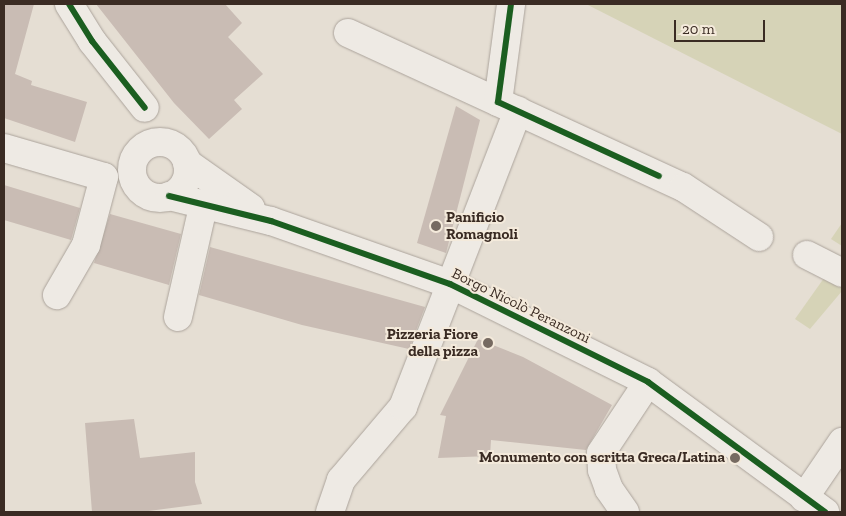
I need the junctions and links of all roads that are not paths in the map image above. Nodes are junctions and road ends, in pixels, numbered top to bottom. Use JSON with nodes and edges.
{"nodes":[{"id":1,"x":70,"y":4,"type":"edge"},
{"id":2,"x":511,"y":4,"type":"edge"},
{"id":3,"x":348,"y":33,"type":"dead end"},
{"id":4,"x":508,"y":107,"type":"junction"},
{"id":5,"x":145,"y":108,"type":"junction"},
{"id":6,"x":4,"y":148,"type":"edge"},
{"id":7,"x":141,"y":152,"type":"junction"},
{"id":8,"x":180,"y":154,"type":"junction"},
{"id":9,"x":104,"y":177,"type":"junction"},
{"id":10,"x":141,"y":190,"type":"junction"},
{"id":11,"x":169,"y":196,"type":"junction"},
{"id":12,"x":204,"y":203,"type":"junction"},
{"id":13,"x":271,"y":221,"type":"junction"},
{"id":14,"x":759,"y":237,"type":"dead end"},
{"id":15,"x":807,"y":255,"type":"dead end"},
{"id":16,"x":842,"y":273,"type":"edge"},
{"id":17,"x":450,"y":284,"type":"junction"},
{"id":18,"x":57,"y":295,"type":"dead end"},
{"id":19,"x":178,"y":318,"type":"dead end"},
{"id":20,"x":648,"y":382,"type":"junction"},
{"id":21,"x":842,"y":442,"type":"edge"},
{"id":22,"x":814,"y":505,"type":"edge"},
{"id":23,"x":330,"y":512,"type":"edge"},
{"id":24,"x":624,"y":512,"type":"edge"}],
"edges":[{"from":1,"to":5,"type":"street","name":"Borgo Nicolò Peranzoni"},
{"from":2,"to":4,"type":"street"},
{"from":3,"to":4,"type":"street"},
{"from":4,"to":14,"type":"street"},
{"from":4,"to":17,"type":"street"},
{"from":5,"to":7,"type":"street","name":"Borgo Nicolò Peranzoni"},
{"from":5,"to":8,"type":"street","name":"Borgo Nicolò Peranzoni"},
{"from":6,"to":9,"type":"street"},
{"from":7,"to":8,"type":"street"},
{"from":7,"to":9,"type":"street"},
{"from":7,"to":10,"type":"street","name":"Borgo Nicolò Peranzoni"},
{"from":8,"to":11,"type":"street"},
{"from":8,"to":13,"type":"street","name":"Borgo Nicolò Peranzoni"},
{"from":9,"to":10,"type":"street"},
{"from":9,"to":18,"type":"street"},
{"from":10,"to":11,"type":"street","name":"Borgo Nicolò Peranzoni"},
{"from":11,"to":12,"type":"street","name":"Borgo Nicolò Peranzoni"},
{"from":12,"to":13,"type":"street","name":"Borgo Nicolò Peranzoni"},
{"from":12,"to":19,"type":"street"},
{"from":13,"to":17,"type":"street","name":"Borgo Nicolò Peranzoni"},
{"from":15,"to":16,"type":"street"},
{"from":17,"to":20,"type":"street","name":"Borgo Nicolò Peranzoni"},
{"from":17,"to":23,"type":"street"},
{"from":20,"to":22,"type":"street","name":"Borgo Nicolò Peranzoni"},
{"from":20,"to":24,"type":"street"},
{"from":21,"to":22,"type":"street"}]}
